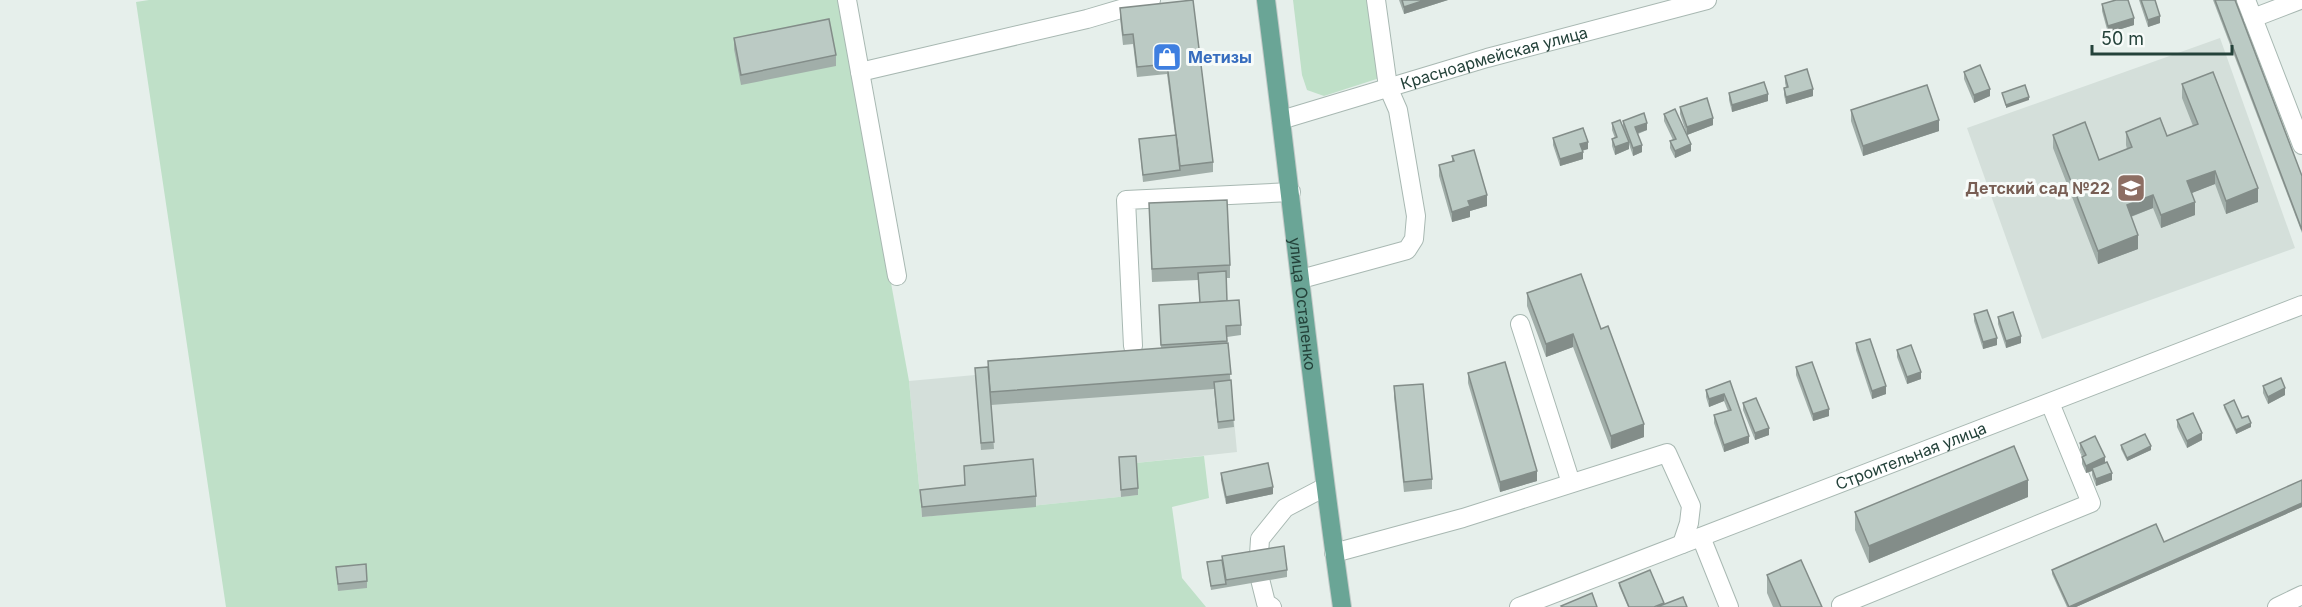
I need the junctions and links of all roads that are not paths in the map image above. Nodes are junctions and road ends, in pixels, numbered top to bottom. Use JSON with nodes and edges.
{"nodes":[{"id":1,"x":847,"y":0,"type":"edge"},
{"id":2,"x":1151,"y":0,"type":"edge"},
{"id":3,"x":1266,"y":0,"type":"edge"},
{"id":4,"x":1376,"y":0,"type":"edge"},
{"id":5,"x":1707,"y":0,"type":"edge"},
{"id":6,"x":2246,"y":0,"type":"edge"},
{"id":7,"x":2300,"y":0,"type":"edge"},
{"id":8,"x":2253,"y":18,"type":"junction"},
{"id":9,"x":860,"y":72,"type":"junction"},
{"id":10,"x":1388,"y":87,"type":"junction"},
{"id":11,"x":1281,"y":120,"type":"junction"},
{"id":12,"x":2302,"y":145,"type":"edge"},
{"id":13,"x":1291,"y":192,"type":"junction"},
{"id":14,"x":897,"y":276,"type":"dead end"},
{"id":15,"x":1301,"y":279,"type":"junction"},
{"id":16,"x":2302,"y":305,"type":"edge"},
{"id":17,"x":1520,"y":324,"type":"dead end"},
{"id":18,"x":1133,"y":346,"type":"dead end"},
{"id":19,"x":2050,"y":403,"type":"junction"},
{"id":20,"x":1571,"y":483,"type":"junction"},
{"id":21,"x":1325,"y":488,"type":"junction"},
{"id":22,"x":1701,"y":537,"type":"junction"},
{"id":23,"x":1682,"y":544,"type":"junction"},
{"id":24,"x":1334,"y":553,"type":"junction"},
{"id":25,"x":2302,"y":595,"type":"edge"},
{"id":26,"x":1272,"y":607,"type":"edge"},
{"id":27,"x":1342,"y":607,"type":"edge"},
{"id":28,"x":1519,"y":607,"type":"edge"},
{"id":29,"x":1729,"y":607,"type":"edge"},
{"id":30,"x":1842,"y":607,"type":"edge"},
{"id":31,"x":2277,"y":607,"type":"edge"}],
"edges":[{"from":1,"to":9,"type":"street"},
{"from":2,"to":9,"type":"street"},
{"from":3,"to":11,"type":"main road","name":"улица Остапенко"},
{"from":4,"to":10,"type":"street"},
{"from":5,"to":10,"type":"street","name":"Красноармейская улица"},
{"from":6,"to":8,"type":"street"},
{"from":7,"to":8,"type":"street"},
{"from":8,"to":12,"type":"street"},
{"from":9,"to":14,"type":"street"},
{"from":10,"to":11,"type":"street","name":"Красноармейская улица"},
{"from":10,"to":15,"type":"street"},
{"from":11,"to":13,"type":"main road","name":"улица Остапенко"},
{"from":13,"to":15,"type":"main road","name":"улица Остапенко"},
{"from":13,"to":18,"type":"street"},
{"from":15,"to":21,"type":"main road","name":"улица Остапенко"},
{"from":16,"to":19,"type":"street","name":"Строительная улица"},
{"from":17,"to":20,"type":"street"},
{"from":19,"to":22,"type":"street","name":"Строительная улица"},
{"from":19,"to":30,"type":"street"},
{"from":20,"to":23,"type":"street"},
{"from":20,"to":24,"type":"street"},
{"from":21,"to":24,"type":"main road","name":"улица Остапенко"},
{"from":21,"to":26,"type":"street"},
{"from":22,"to":23,"type":"street","name":"Строительная улица"},
{"from":22,"to":29,"type":"street"},
{"from":23,"to":28,"type":"street","name":"Строительная улица"},
{"from":24,"to":27,"type":"main road","name":"улица Остапенко"},
{"from":25,"to":31,"type":"street"}]}
